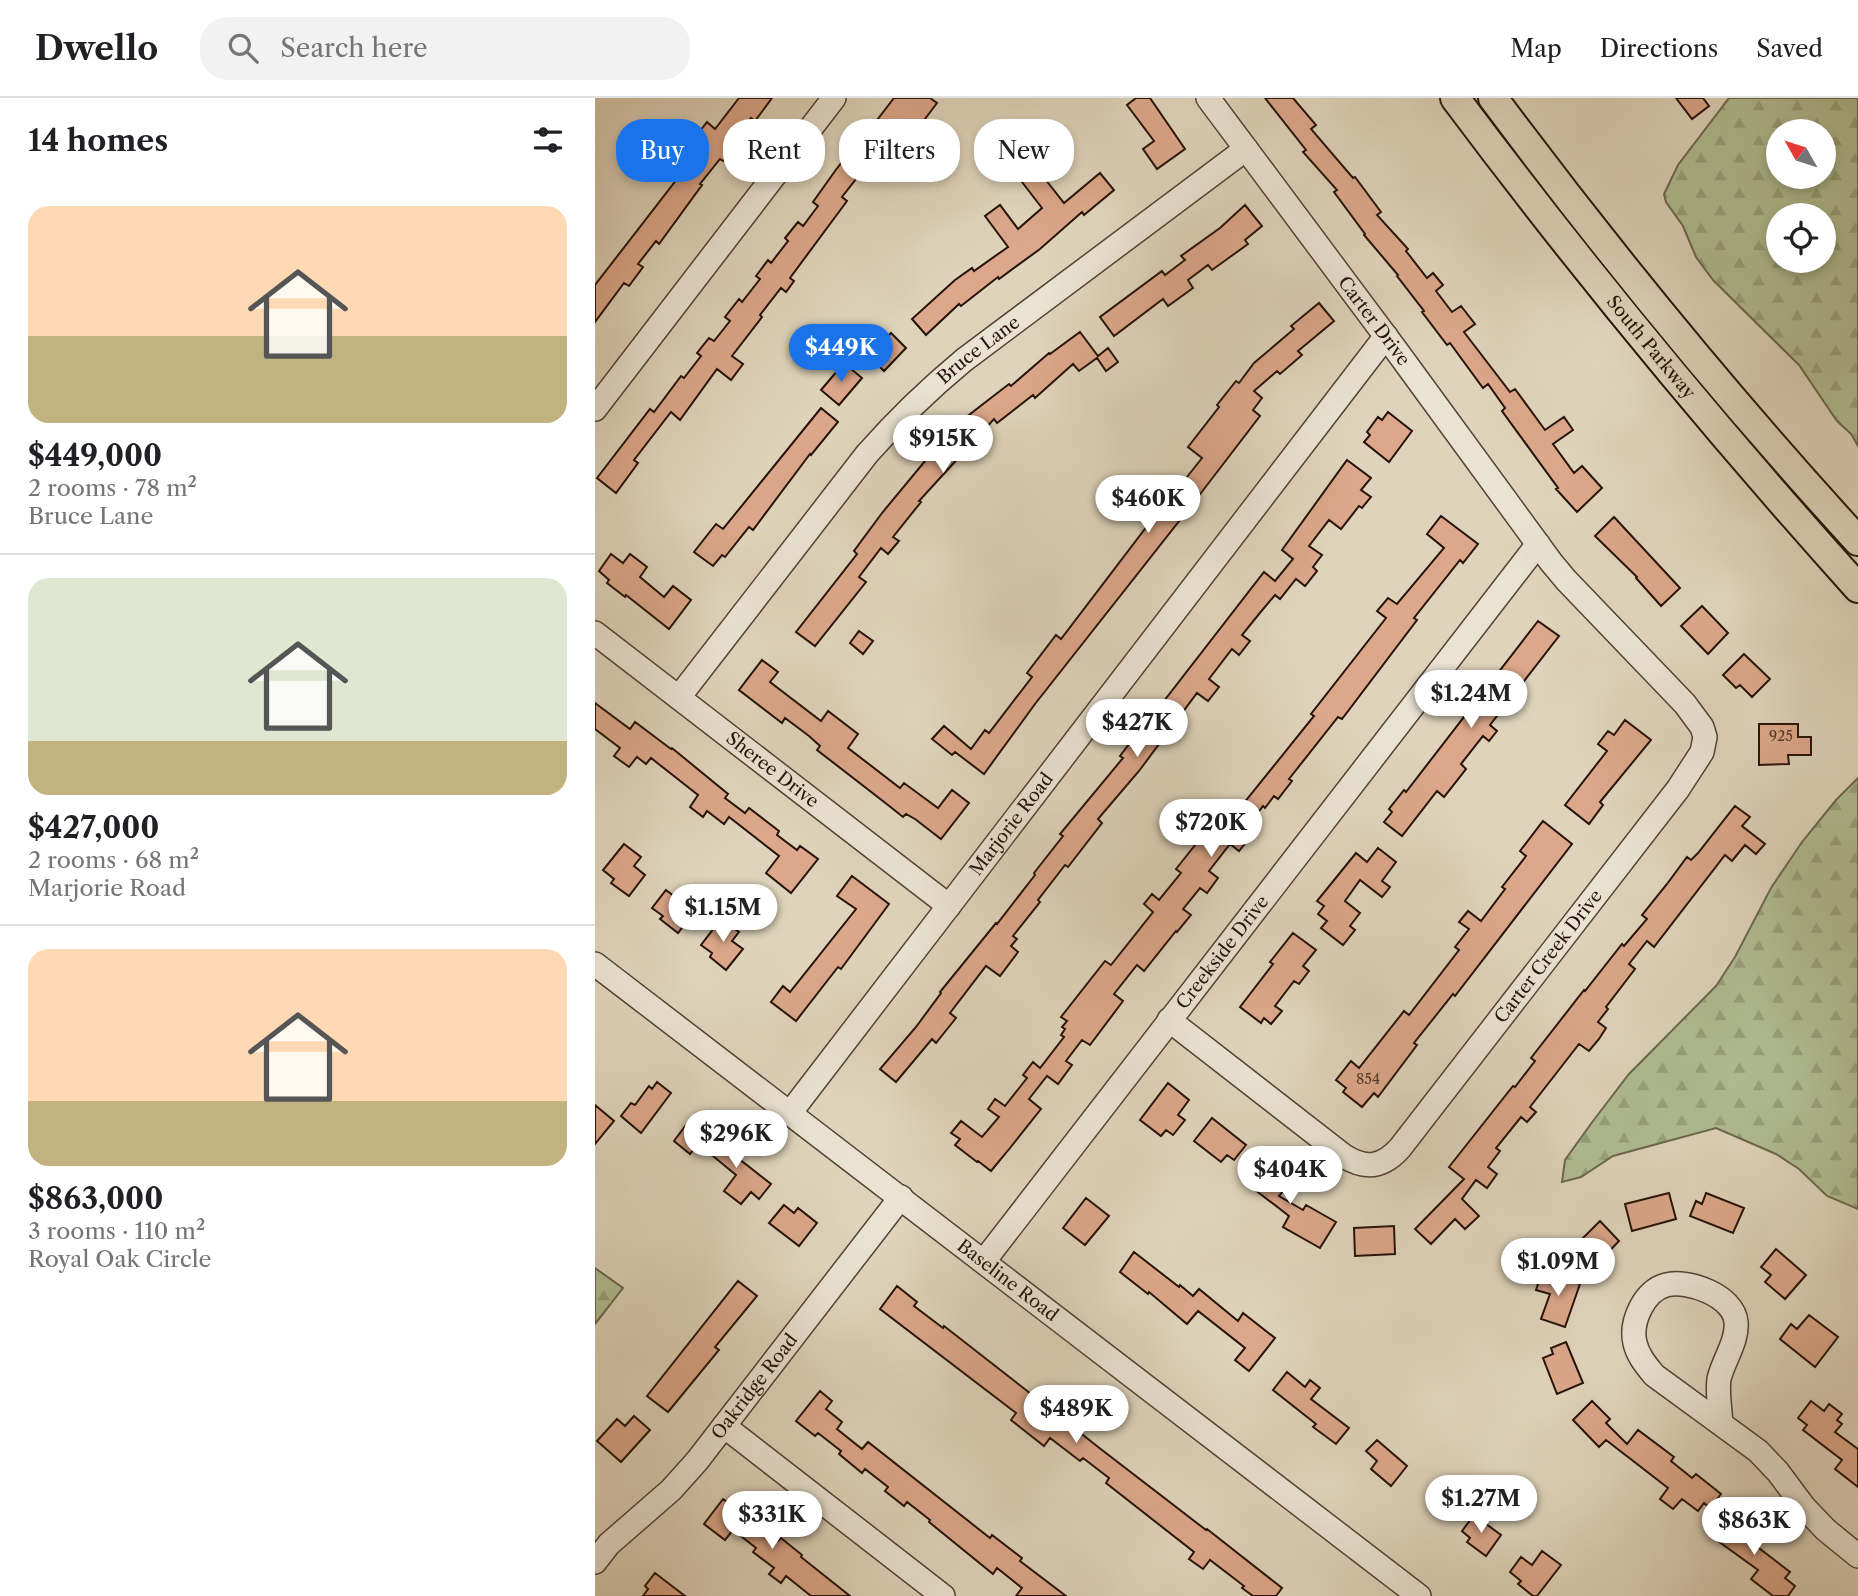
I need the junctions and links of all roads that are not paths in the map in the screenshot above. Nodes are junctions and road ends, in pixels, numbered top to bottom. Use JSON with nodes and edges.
{"nodes":[{"id":1,"x":834,"y":98,"type":"edge"},
{"id":2,"x":1208,"y":98,"type":"edge"},
{"id":3,"x":1455,"y":98,"type":"edge"},
{"id":4,"x":1493,"y":98,"type":"edge"},
{"id":5,"x":1246,"y":149,"type":"junction"},
{"id":6,"x":1386,"y":336,"type":"junction"},
{"id":7,"x":595,"y":409,"type":"edge"},
{"id":8,"x":1858,"y":541,"type":"edge"},
{"id":9,"x":1538,"y":544,"type":"junction"},
{"id":10,"x":1858,"y":588,"type":"edge"},
{"id":11,"x":595,"y":633,"type":"edge"},
{"id":12,"x":679,"y":697,"type":"junction"},
{"id":13,"x":949,"y":906,"type":"junction"},
{"id":14,"x":595,"y":964,"type":"edge"},
{"id":15,"x":1169,"y":1020,"type":"junction"},
{"id":16,"x":790,"y":1113,"type":"junction"},
{"id":17,"x":901,"y":1197,"type":"junction"},
{"id":18,"x":984,"y":1261,"type":"junction"},
{"id":19,"x":1721,"y":1423,"type":"junction"},
{"id":20,"x":724,"y":1426,"type":"junction"},
{"id":21,"x":1858,"y":1556,"type":"edge"},
{"id":22,"x":595,"y":1562,"type":"edge"},
{"id":23,"x":943,"y":1596,"type":"edge"},
{"id":24,"x":1419,"y":1596,"type":"edge"}],
"edges":[{"from":1,"to":7,"type":"street"},
{"from":2,"to":5,"type":"street","name":"Carter Drive"},
{"from":3,"to":10,"type":"main road","name":"South Parkway"},
{"from":4,"to":8,"type":"main road","name":"South Parkway"},
{"from":5,"to":6,"type":"street","name":"Carter Drive"},
{"from":5,"to":12,"type":"street","name":"Bruce Lane"},
{"from":6,"to":9,"type":"street","name":"Carter Drive"},
{"from":6,"to":13,"type":"street","name":"Marjorie Road"},
{"from":9,"to":15,"type":"street","name":"Creekside Drive"},
{"from":9,"to":15,"type":"street","name":"Carter Creek Drive"},
{"from":11,"to":12,"type":"street","name":"Sheree Drive"},
{"from":12,"to":13,"type":"street","name":"Sheree Drive"},
{"from":13,"to":16,"type":"street","name":"Marjorie Road"},
{"from":14,"to":16,"type":"street","name":"Baseline Road"},
{"from":15,"to":18,"type":"street","name":"Creekside Drive"},
{"from":16,"to":17,"type":"street","name":"Baseline Road"},
{"from":17,"to":18,"type":"street","name":"Baseline Road"},
{"from":17,"to":20,"type":"street","name":"Oakridge Road"},
{"from":18,"to":24,"type":"street","name":"Baseline Road"},
{"from":19,"to":19,"type":"street"},
{"from":19,"to":21,"type":"street"},
{"from":20,"to":22,"type":"street","name":"Oakridge Road"},
{"from":20,"to":23,"type":"street"}]}
